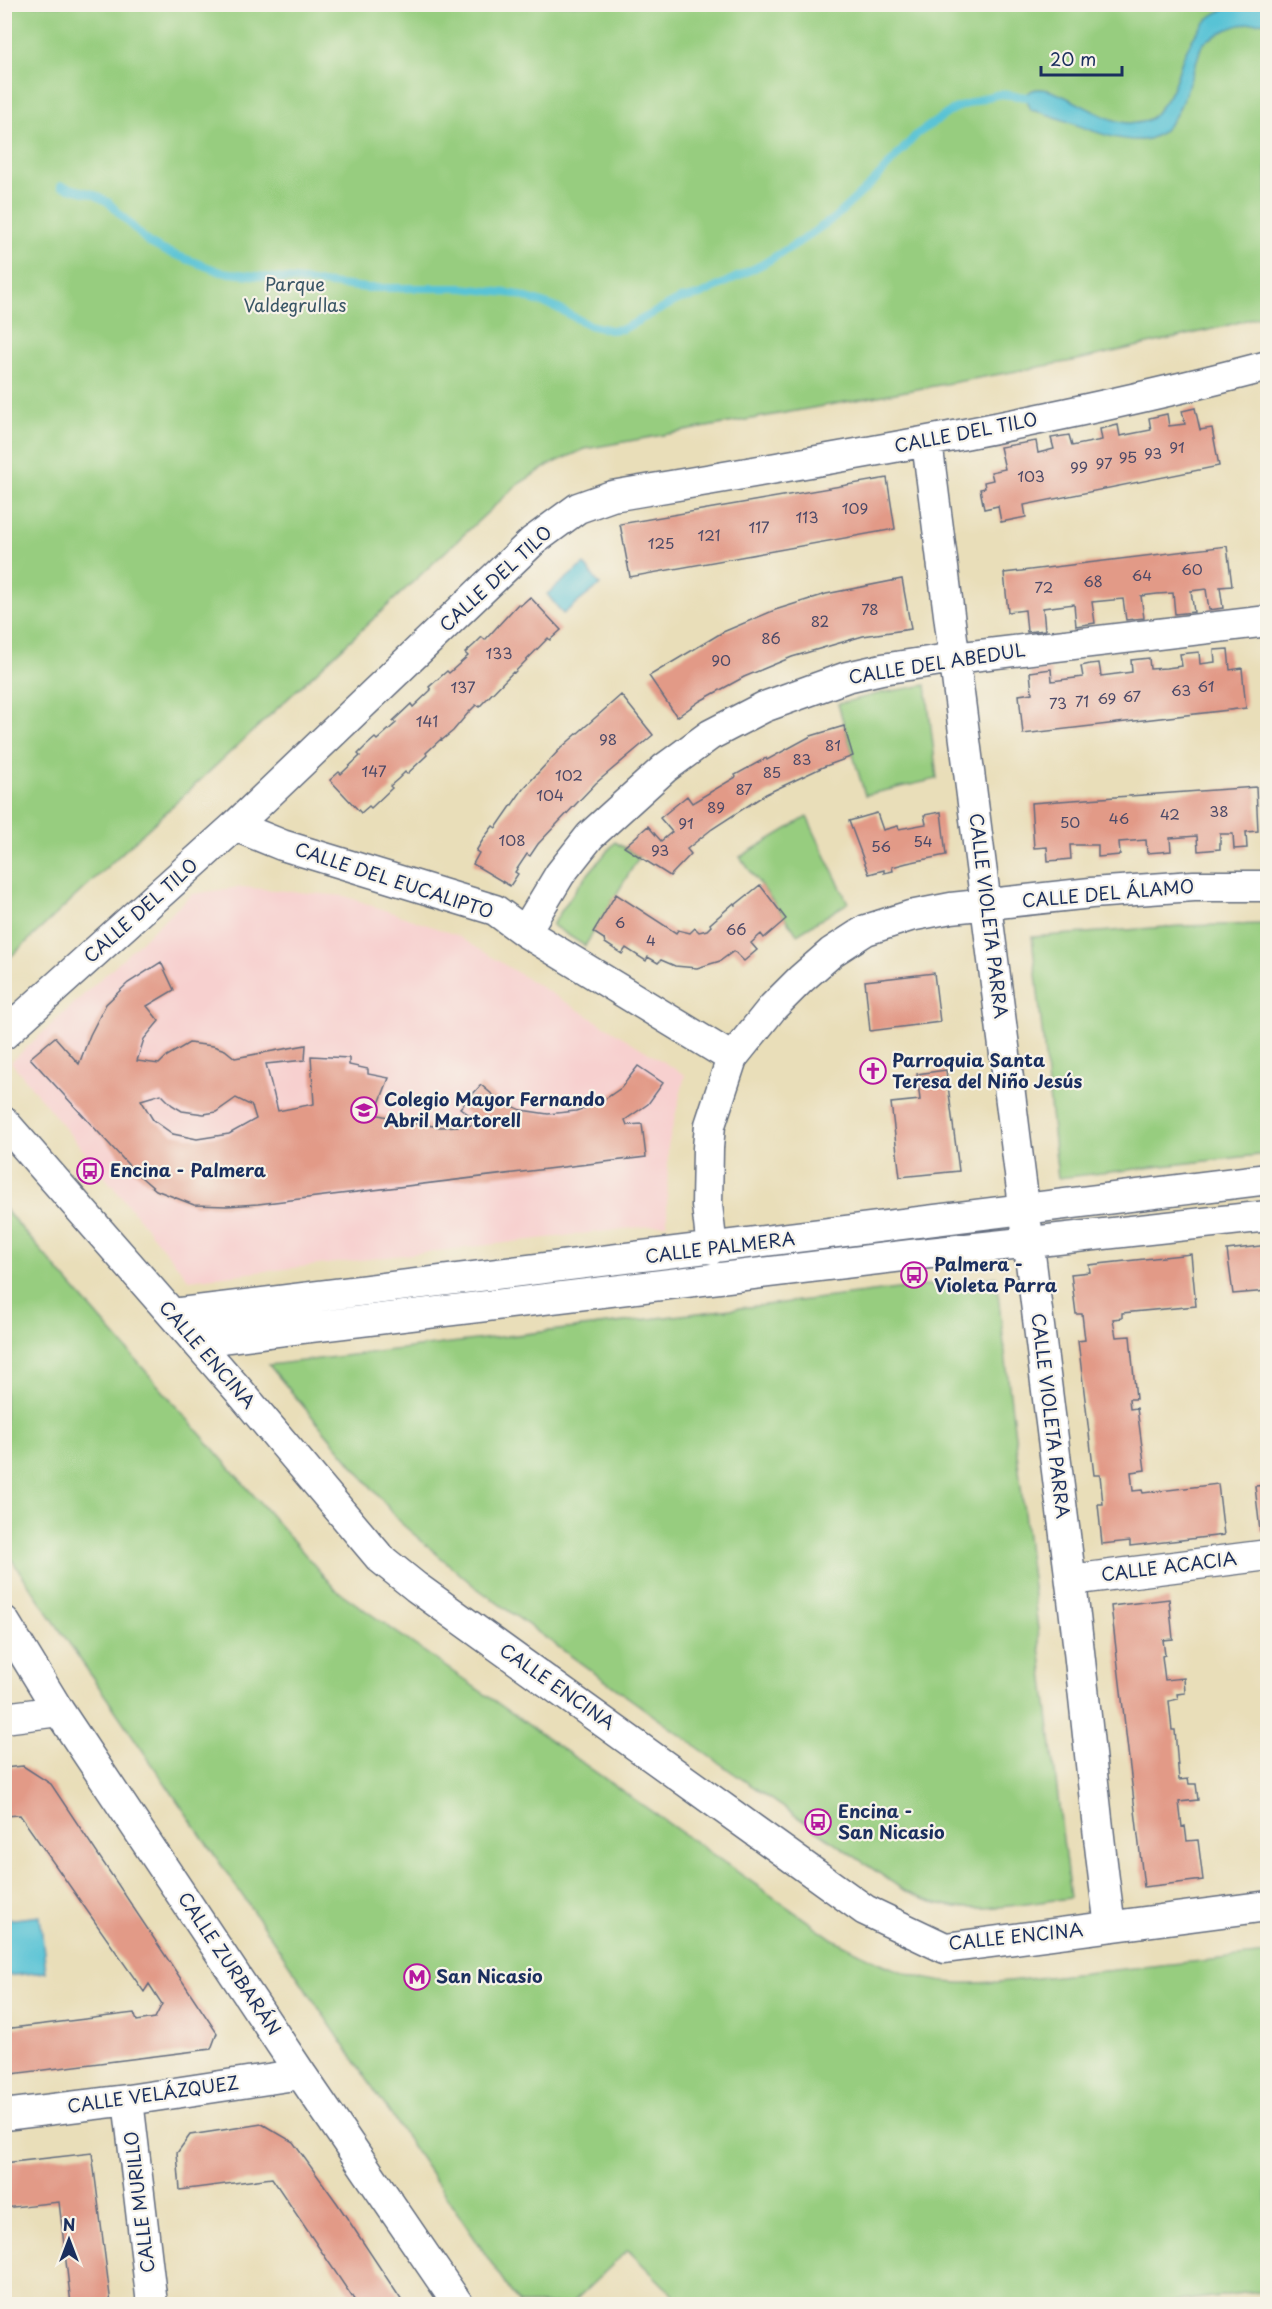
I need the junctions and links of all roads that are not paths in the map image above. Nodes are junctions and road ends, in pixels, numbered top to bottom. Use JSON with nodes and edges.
{"nodes":[{"id":1,"x":1268,"y":366,"type":"edge"},
{"id":2,"x":927,"y":442,"type":"junction"},
{"id":3,"x":1268,"y":621,"type":"edge"},
{"id":4,"x":955,"y":658,"type":"junction"},
{"id":5,"x":235,"y":826,"type":"junction"},
{"id":6,"x":1268,"y":886,"type":"edge"},
{"id":7,"x":988,"y":904,"type":"junction"},
{"id":8,"x":525,"y":932,"type":"junction"},
{"id":9,"x":4,"y":1034,"type":"edge"},
{"id":10,"x":732,"y":1058,"type":"junction"},
{"id":11,"x":4,"y":1122,"type":"edge"},
{"id":12,"x":1268,"y":1179,"type":"edge"},
{"id":13,"x":1024,"y":1208,"type":"junction"},
{"id":14,"x":1268,"y":1216,"type":"edge"},
{"id":15,"x":1028,"y":1242,"type":"junction"},
{"id":16,"x":712,"y":1249,"type":"junction"},
{"id":17,"x":172,"y":1314,"type":"junction"},
{"id":18,"x":195,"y":1341,"type":"junction"},
{"id":19,"x":1268,"y":1555,"type":"edge"},
{"id":20,"x":1071,"y":1580,"type":"junction"},
{"id":21,"x":4,"y":1621,"type":"edge"},
{"id":22,"x":59,"y":1711,"type":"junction"},
{"id":23,"x":4,"y":1718,"type":"edge"},
{"id":24,"x":1268,"y":1906,"type":"edge"},
{"id":25,"x":1110,"y":1926,"type":"junction"},
{"id":26,"x":301,"y":2074,"type":"junction"},
{"id":27,"x":128,"y":2100,"type":"junction"},
{"id":28,"x":4,"y":2115,"type":"edge"},
{"id":29,"x":152,"y":2304,"type":"edge"},
{"id":30,"x":458,"y":2304,"type":"edge"}],
"edges":[{"from":1,"to":2,"type":"street","name":"CALLE DEL TILO"},
{"from":2,"to":4,"type":"street","name":"CALLE VIOLETA PARRA"},
{"from":2,"to":5,"type":"street","name":"CALLE DEL TILO"},
{"from":3,"to":4,"type":"street","name":"CALLE DEL ABEDUL"},
{"from":4,"to":7,"type":"street","name":"CALLE VIOLETA PARRA"},
{"from":4,"to":8,"type":"street","name":"CALLE DEL ABEDUL"},
{"from":5,"to":8,"type":"street","name":"CALLE DEL EUCALIPTO"},
{"from":5,"to":9,"type":"street","name":"CALLE DEL TILO"},
{"from":6,"to":7,"type":"street","name":"CALLE DEL ÁLAMO"},
{"from":7,"to":10,"type":"street","name":"CALLE DEL ÁLAMO"},
{"from":7,"to":13,"type":"street","name":"CALLE VIOLETA PARRA"},
{"from":8,"to":10,"type":"street","name":"CALLE DEL EUCALIPTO"},
{"from":10,"to":16,"type":"street","name":"CALLE DEL ÁLAMO"},
{"from":11,"to":17,"type":"street","name":"CALLE ENCINA"},
{"from":12,"to":13,"type":"street","name":"CALLE PALMERA"},
{"from":13,"to":15,"type":"street","name":"CALLE VIOLETA PARRA"},
{"from":13,"to":16,"type":"street","name":"CALLE PALMERA"},
{"from":14,"to":15,"type":"street","name":"CALLE PALMERA"},
{"from":15,"to":18,"type":"street","name":"CALLE PALMERA"},
{"from":15,"to":20,"type":"street","name":"CALLE VIOLETA PARRA"},
{"from":16,"to":17,"type":"street","name":"CALLE PALMERA"},
{"from":17,"to":18,"type":"street","name":"CALLE ENCINA"},
{"from":18,"to":25,"type":"street","name":"CALLE ENCINA"},
{"from":19,"to":20,"type":"street","name":"CALLE ACACIA"},
{"from":20,"to":25,"type":"street","name":"CALLE VIOLETA PARRA"},
{"from":21,"to":22,"type":"street","name":"CALLE ZURBARÁN"},
{"from":22,"to":23,"type":"street"},
{"from":22,"to":26,"type":"street","name":"CALLE ZURBARÁN"},
{"from":24,"to":25,"type":"street","name":"CALLE ENCINA"},
{"from":26,"to":27,"type":"street","name":"CALLE VELÁZQUEZ"},
{"from":26,"to":30,"type":"street","name":"CALLE ZURBARÁN"},
{"from":27,"to":28,"type":"street","name":"CALLE VELÁZQUEZ"},
{"from":27,"to":29,"type":"street","name":"CALLE MURILLO"}]}
